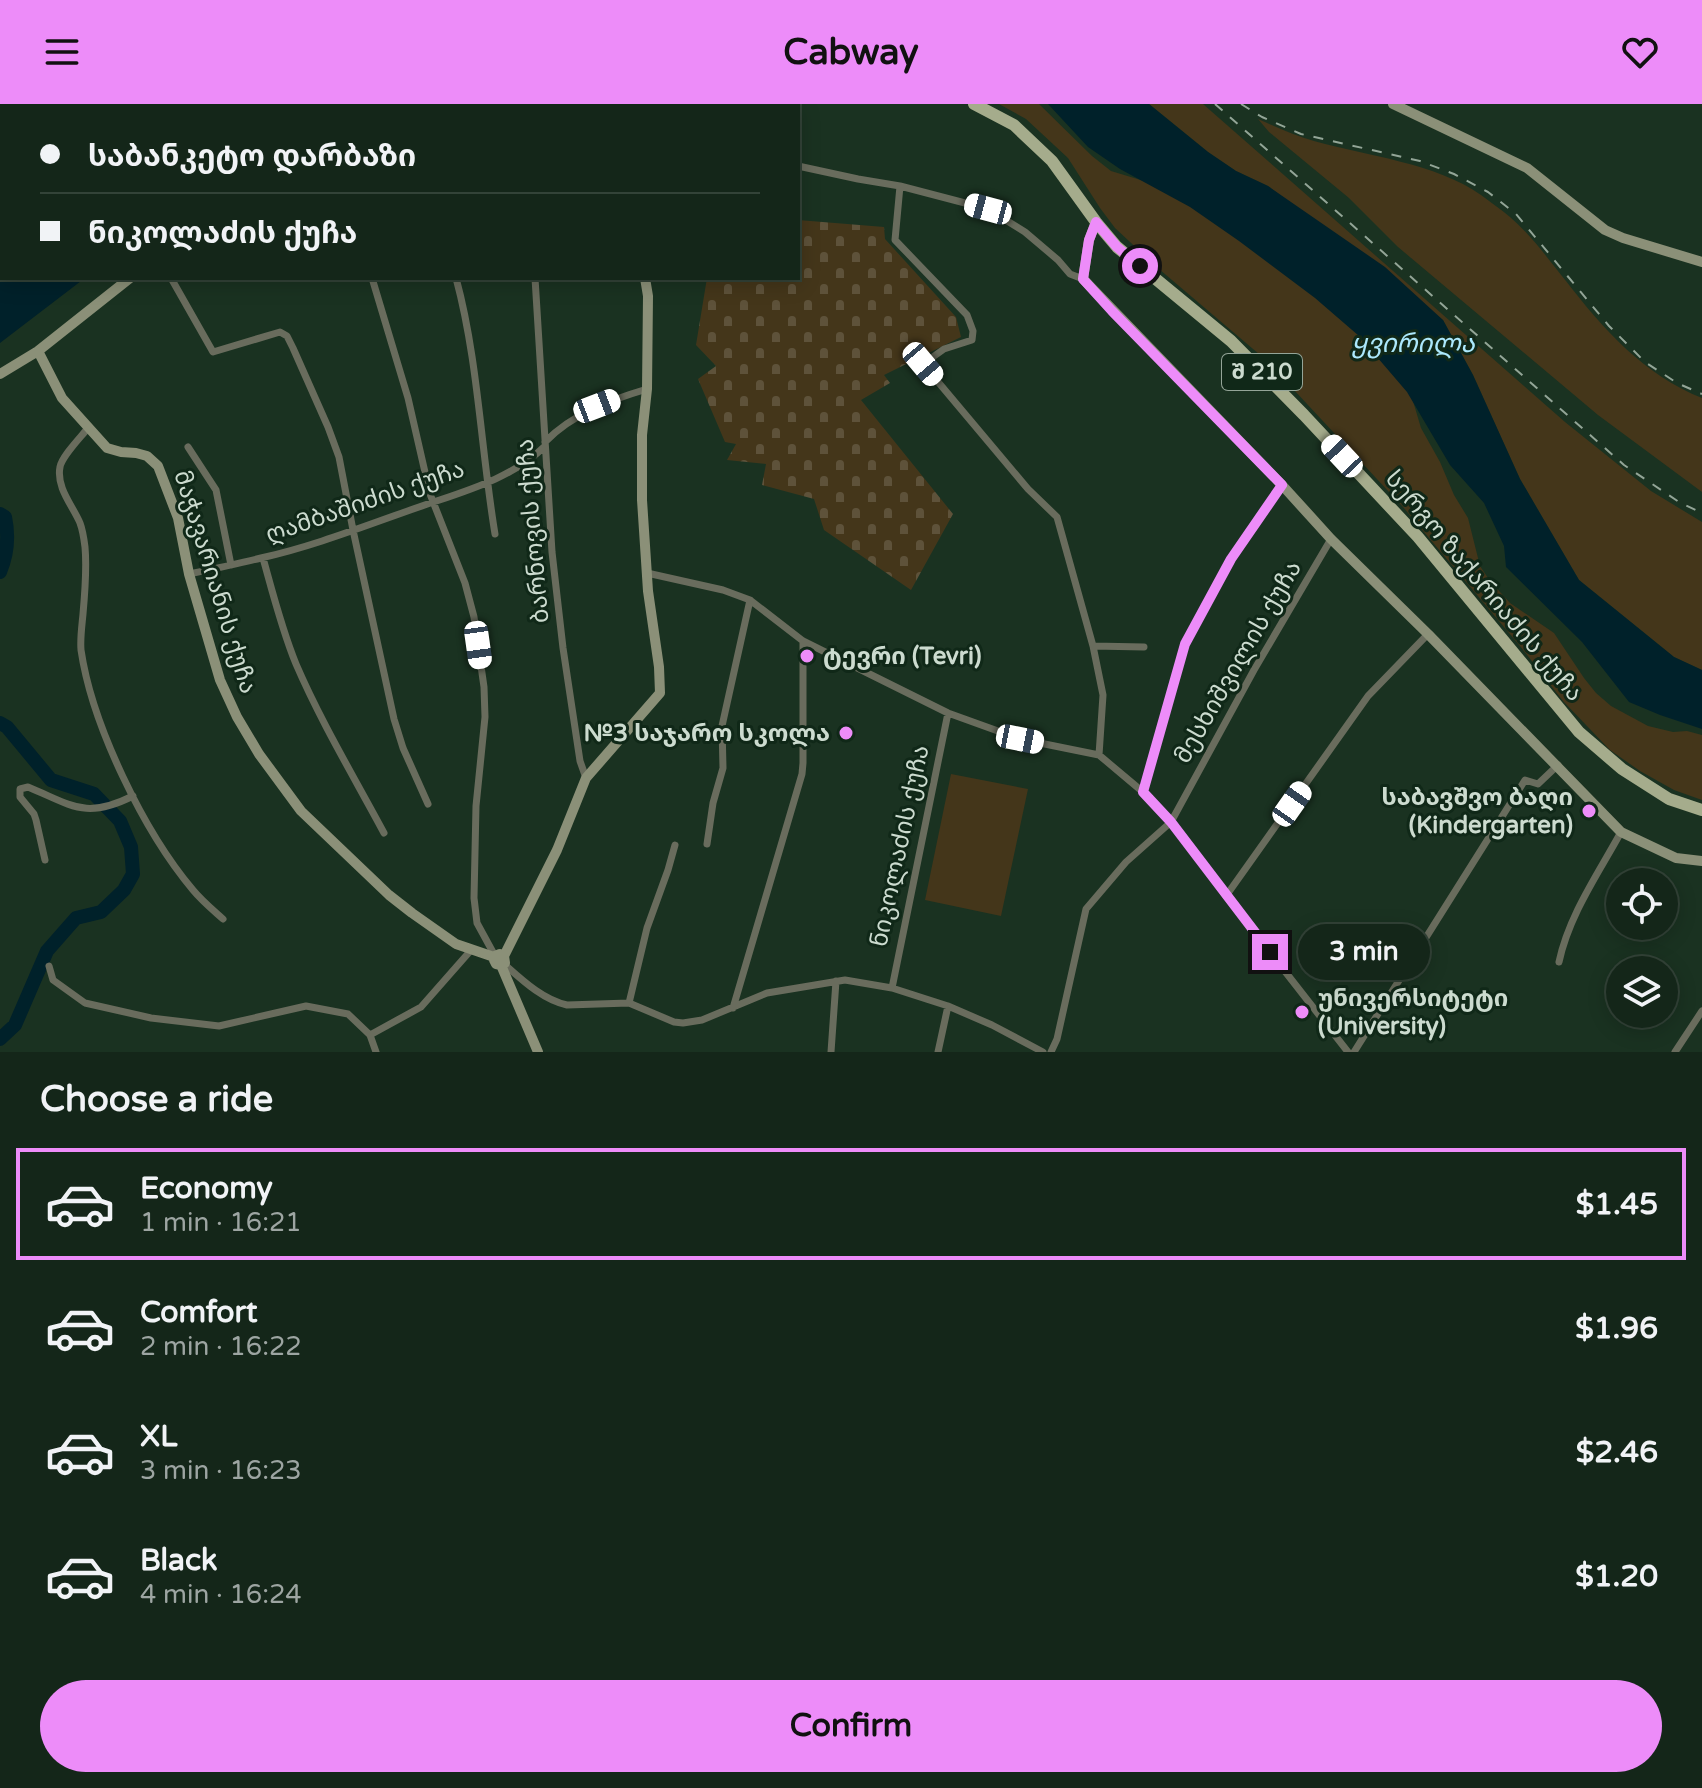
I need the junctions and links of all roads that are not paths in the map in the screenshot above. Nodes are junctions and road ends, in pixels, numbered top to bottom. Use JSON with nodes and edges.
{"nodes":[{"id":1,"x":29,"y":104,"type":"edge"},
{"id":2,"x":37,"y":104,"type":"edge"},
{"id":3,"x":974,"y":104,"type":"edge"},
{"id":4,"x":1393,"y":104,"type":"edge"},
{"id":5,"x":1422,"y":104,"type":"edge"},
{"id":6,"x":1418,"y":115,"type":"junction"},
{"id":7,"x":800,"y":166,"type":"edge"},
{"id":8,"x":900,"y":186,"type":"junction"},
{"id":9,"x":1096,"y":222,"type":"junction"},
{"id":10,"x":1702,"y":262,"type":"edge"},
{"id":11,"x":1083,"y":279,"type":"junction"},
{"id":12,"x":127,"y":280,"type":"edge"},
{"id":13,"x":172,"y":280,"type":"edge"},
{"id":14,"x":373,"y":280,"type":"edge"},
{"id":15,"x":457,"y":280,"type":"edge"},
{"id":16,"x":535,"y":280,"type":"edge"},
{"id":17,"x":645,"y":280,"type":"edge"},
{"id":18,"x":38,"y":351,"type":"junction"},
{"id":19,"x":0,"y":374,"type":"edge"},
{"id":20,"x":647,"y":389,"type":"junction"},
{"id":21,"x":88,"y":428,"type":"junction"},
{"id":22,"x":545,"y":444,"type":"junction"},
{"id":23,"x":188,"y":447,"type":"dead end"},
{"id":24,"x":487,"y":482,"type":"junction"},
{"id":25,"x":1282,"y":485,"type":"junction"},
{"id":26,"x":433,"y":502,"type":"junction"},
{"id":27,"x":353,"y":530,"type":"junction"},
{"id":28,"x":495,"y":534,"type":"dead end"},
{"id":29,"x":1331,"y":539,"type":"junction"},
{"id":30,"x":263,"y":558,"type":"junction"},
{"id":31,"x":231,"y":565,"type":"junction"},
{"id":32,"x":647,"y":573,"type":"junction"},
{"id":33,"x":189,"y":574,"type":"junction"},
{"id":34,"x":750,"y":600,"type":"junction"},
{"id":35,"x":1428,"y":634,"type":"junction"},
{"id":36,"x":803,"y":641,"type":"junction"},
{"id":37,"x":1093,"y":646,"type":"junction"},
{"id":38,"x":1144,"y":647,"type":"dead end"},
{"id":39,"x":948,"y":713,"type":"junction"},
{"id":40,"x":1099,"y":755,"type":"junction"},
{"id":41,"x":1558,"y":765,"type":"junction"},
{"id":42,"x":586,"y":778,"type":"junction"},
{"id":43,"x":1143,"y":792,"type":"junction"},
{"id":44,"x":133,"y":796,"type":"junction"},
{"id":45,"x":428,"y":804,"type":"dead end"},
{"id":46,"x":1702,"y":810,"type":"edge"},
{"id":47,"x":1171,"y":822,"type":"junction"},
{"id":48,"x":1621,"y":832,"type":"junction"},
{"id":49,"x":384,"y":833,"type":"dead end"},
{"id":50,"x":707,"y":844,"type":"dead end"},
{"id":51,"x":675,"y":845,"type":"dead end"},
{"id":52,"x":45,"y":860,"type":"dead end"},
{"id":53,"x":1702,"y":861,"type":"edge"},
{"id":54,"x":1226,"y":896,"type":"junction"},
{"id":55,"x":223,"y":919,"type":"dead end"},
{"id":56,"x":472,"y":949,"type":"junction"},
{"id":57,"x":500,"y":960,"type":"junction"},
{"id":58,"x":1559,"y":962,"type":"dead end"},
{"id":59,"x":49,"y":966,"type":"dead end"},
{"id":60,"x":836,"y":981,"type":"junction"},
{"id":61,"x":892,"y":988,"type":"junction"},
{"id":62,"x":629,"y":1003,"type":"junction"},
{"id":63,"x":948,"y":1006,"type":"junction"},
{"id":64,"x":733,"y":1008,"type":"junction"},
{"id":65,"x":1702,"y":1011,"type":"edge"},
{"id":66,"x":370,"y":1035,"type":"junction"},
{"id":67,"x":376,"y":1052,"type":"edge"},
{"id":68,"x":538,"y":1052,"type":"edge"},
{"id":69,"x":831,"y":1052,"type":"edge"},
{"id":70,"x":938,"y":1052,"type":"edge"},
{"id":71,"x":1043,"y":1052,"type":"edge"},
{"id":72,"x":1051,"y":1052,"type":"edge"},
{"id":73,"x":1348,"y":1052,"type":"edge"},
{"id":74,"x":1354,"y":1052,"type":"edge"},
{"id":75,"x":1675,"y":1052,"type":"edge"}],
"edges":[{"from":1,"to":2,"type":"street"},
{"from":3,"to":9,"type":"main road","name":"სერგო ზაქარიაძის ქუჩა","number":"შ 210"},
{"from":4,"to":6,"type":"street"},
{"from":5,"to":6,"type":"street"},
{"from":6,"to":10,"type":"street"},
{"from":7,"to":8,"type":"street"},
{"from":8,"to":11,"type":"street"},
{"from":8,"to":37,"type":"street"},
{"from":9,"to":11,"type":"street"},
{"from":9,"to":46,"type":"main road","name":"სერგო ზაქარიაძის ქუჩა","number":"შ 210"},
{"from":11,"to":25,"type":"street"},
{"from":12,"to":18,"type":"street"},
{"from":13,"to":27,"type":"street"},
{"from":14,"to":26,"type":"street"},
{"from":15,"to":24,"type":"street"},
{"from":16,"to":22,"type":"street","name":"ბარნოვის ქუჩა"},
{"from":17,"to":20,"type":"street"},
{"from":18,"to":19,"type":"street"},
{"from":18,"to":21,"type":"street","name":"მაჭავარიანის ქუჩა"},
{"from":20,"to":22,"type":"street","name":"ღამბაშიძის ქუჩა"},
{"from":20,"to":32,"type":"street"},
{"from":21,"to":33,"type":"street","name":"მაჭავარიანის ქუჩა"},
{"from":21,"to":44,"type":"street"},
{"from":22,"to":24,"type":"street","name":"ღამბაშიძის ქუჩა"},
{"from":22,"to":42,"type":"street","name":"ბარნოვის ქუჩა"},
{"from":23,"to":31,"type":"street"},
{"from":24,"to":26,"type":"street","name":"ღამბაშიძის ქუჩა"},
{"from":24,"to":28,"type":"street"},
{"from":25,"to":29,"type":"street"},
{"from":25,"to":43,"type":"street"},
{"from":26,"to":27,"type":"street","name":"ღამბაშიძის ქუჩა"},
{"from":26,"to":57,"type":"street"},
{"from":27,"to":30,"type":"street","name":"ღამბაშიძის ქუჩა"},
{"from":27,"to":45,"type":"street"},
{"from":29,"to":35,"type":"street"},
{"from":29,"to":47,"type":"street","name":"მესხიშვილის ქუჩა"},
{"from":30,"to":31,"type":"street","name":"ღამბაშიძის ქუჩა"},
{"from":30,"to":49,"type":"street"},
{"from":31,"to":33,"type":"street","name":"ღამბაშიძის ქუჩა"},
{"from":32,"to":34,"type":"street"},
{"from":32,"to":42,"type":"street"},
{"from":33,"to":56,"type":"street","name":"მაჭავარიანის ქუჩა"},
{"from":34,"to":36,"type":"street"},
{"from":34,"to":50,"type":"street"},
{"from":35,"to":41,"type":"street"},
{"from":35,"to":54,"type":"street"},
{"from":36,"to":39,"type":"street"},
{"from":36,"to":64,"type":"street"},
{"from":37,"to":38,"type":"street"},
{"from":37,"to":40,"type":"street"},
{"from":39,"to":40,"type":"street"},
{"from":39,"to":61,"type":"street","name":"ნიკოლაძის ქუჩა"},
{"from":40,"to":43,"type":"street"},
{"from":41,"to":48,"type":"street"},
{"from":41,"to":74,"type":"street"},
{"from":42,"to":57,"type":"street"},
{"from":43,"to":47,"type":"street"},
{"from":44,"to":52,"type":"street"},
{"from":44,"to":55,"type":"street"},
{"from":47,"to":54,"type":"street"},
{"from":47,"to":72,"type":"street","name":"მესხიშვილის ქუჩა"},
{"from":48,"to":53,"type":"street"},
{"from":48,"to":58,"type":"street"},
{"from":51,"to":62,"type":"street"},
{"from":54,"to":73,"type":"street"},
{"from":56,"to":57,"type":"street","name":"მაჭავარიანის ქუჩა"},
{"from":56,"to":66,"type":"street"},
{"from":57,"to":62,"type":"street"},
{"from":57,"to":68,"type":"street"},
{"from":59,"to":66,"type":"street"},
{"from":60,"to":61,"type":"street"},
{"from":60,"to":64,"type":"street"},
{"from":60,"to":69,"type":"street"},
{"from":61,"to":63,"type":"street"},
{"from":62,"to":64,"type":"street"},
{"from":63,"to":70,"type":"street"},
{"from":63,"to":71,"type":"street"},
{"from":65,"to":75,"type":"street"},
{"from":66,"to":67,"type":"street"}]}
